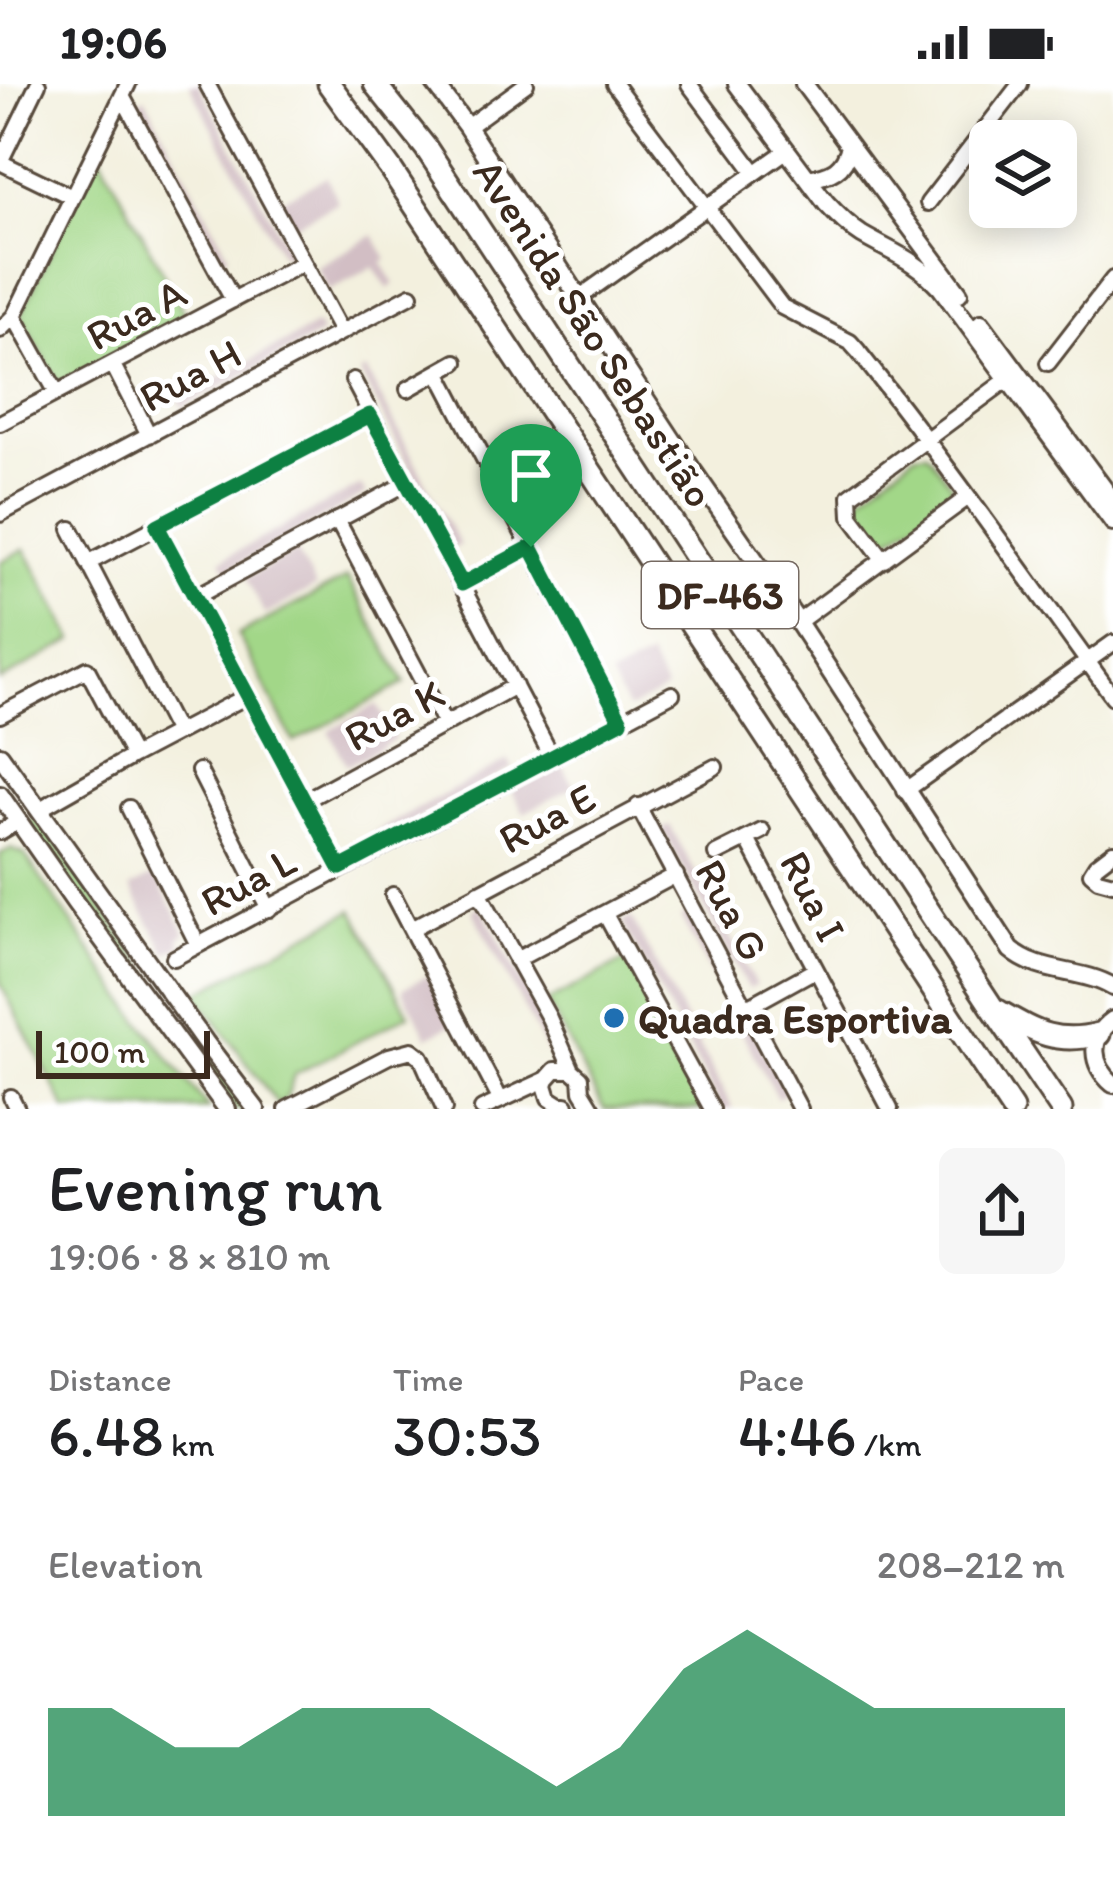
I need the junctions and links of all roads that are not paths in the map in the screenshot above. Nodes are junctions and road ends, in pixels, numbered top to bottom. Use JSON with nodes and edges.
{"nodes":[{"id":1,"x":38,"y":84,"type":"edge"},
{"id":2,"x":207,"y":84,"type":"edge"},
{"id":3,"x":329,"y":84,"type":"edge"},
{"id":4,"x":375,"y":84,"type":"edge"},
{"id":5,"x":434,"y":84,"type":"edge"},
{"id":6,"x":526,"y":84,"type":"edge"},
{"id":7,"x":614,"y":84,"type":"edge"},
{"id":8,"x":689,"y":84,"type":"edge"},
{"id":9,"x":736,"y":84,"type":"edge"},
{"id":10,"x":804,"y":84,"type":"edge"},
{"id":11,"x":1020,"y":84,"type":"edge"},
{"id":12,"x":125,"y":90,"type":"edge"},
{"id":13,"x":467,"y":127,"type":"junction"},
{"id":14,"x":850,"y":146,"type":"junction"},
{"id":15,"x":786,"y":151,"type":"junction"},
{"id":16,"x":0,"y":162,"type":"edge"},
{"id":17,"x":754,"y":171,"type":"junction"},
{"id":18,"x":808,"y":179,"type":"junction"},
{"id":19,"x":70,"y":196,"type":"junction"},
{"id":20,"x":928,"y":203,"type":"dead end"},
{"id":21,"x":705,"y":208,"type":"junction"},
{"id":22,"x":303,"y":263,"type":"junction"},
{"id":23,"x":1113,"y":279,"type":"edge"},
{"id":24,"x":411,"y":295,"type":"dead end"},
{"id":25,"x":580,"y":297,"type":"junction"},
{"id":26,"x":233,"y":300,"type":"junction"},
{"id":27,"x":14,"y":316,"type":"junction"},
{"id":28,"x":0,"y":330,"type":"edge"},
{"id":29,"x":341,"y":332,"type":"junction"},
{"id":30,"x":456,"y":362,"type":"dead end"},
{"id":31,"x":1048,"y":363,"type":"dead end"},
{"id":32,"x":113,"y":364,"type":"junction"},
{"id":33,"x":439,"y":373,"type":"junction"},
{"id":34,"x":1008,"y":379,"type":"junction"},
{"id":35,"x":353,"y":380,"type":"dead end"},
{"id":36,"x":408,"y":389,"type":"dead end"},
{"id":37,"x":57,"y":393,"type":"junction"},
{"id":38,"x":370,"y":415,"type":"junction"},
{"id":39,"x":0,"y":423,"type":"edge"},
{"id":40,"x":149,"y":435,"type":"junction"},
{"id":41,"x":927,"y":438,"type":"junction"},
{"id":42,"x":405,"y":484,"type":"junction"},
{"id":43,"x":967,"y":498,"type":"junction"},
{"id":44,"x":1113,"y":501,"type":"edge"},
{"id":45,"x":0,"y":514,"type":"edge"},
{"id":46,"x":337,"y":520,"type":"junction"},
{"id":47,"x":1113,"y":522,"type":"edge"},
{"id":48,"x":157,"y":526,"type":"junction"},
{"id":49,"x":71,"y":530,"type":"dead end"},
{"id":50,"x":531,"y":547,"type":"junction"},
{"id":51,"x":884,"y":560,"type":"junction"},
{"id":52,"x":88,"y":563,"type":"junction"},
{"id":53,"x":462,"y":584,"type":"junction"},
{"id":54,"x":195,"y":597,"type":"junction"},
{"id":55,"x":798,"y":622,"type":"junction"},
{"id":56,"x":1113,"y":643,"type":"edge"},
{"id":57,"x":1088,"y":662,"type":"junction"},
{"id":58,"x":515,"y":686,"type":"junction"},
{"id":59,"x":673,"y":694,"type":"dead end"},
{"id":60,"x":247,"y":696,"type":"junction"},
{"id":61,"x":1113,"y":697,"type":"edge"},
{"id":62,"x":0,"y":715,"type":"edge"},
{"id":63,"x":621,"y":721,"type":"junction"},
{"id":64,"x":445,"y":724,"type":"junction"},
{"id":65,"x":171,"y":736,"type":"junction"},
{"id":66,"x":0,"y":754,"type":"edge"},
{"id":67,"x":133,"y":756,"type":"junction"},
{"id":68,"x":552,"y":758,"type":"junction"},
{"id":69,"x":715,"y":766,"type":"dead end"},
{"id":70,"x":199,"y":772,"type":"dead end"},
{"id":71,"x":905,"y":790,"type":"junction"},
{"id":72,"x":0,"y":795,"type":"edge"},
{"id":73,"x":304,"y":801,"type":"junction"},
{"id":74,"x":638,"y":806,"type":"junction"},
{"id":75,"x":129,"y":808,"type":"dead end"},
{"id":76,"x":40,"y":809,"type":"junction"},
{"id":77,"x":19,"y":821,"type":"junction"},
{"id":78,"x":762,"y":831,"type":"dead end"},
{"id":79,"x":0,"y":832,"type":"edge"},
{"id":80,"x":747,"y":839,"type":"junction"},
{"id":81,"x":1112,"y":853,"type":"edge"},
{"id":82,"x":716,"y":854,"type":"dead end"},
{"id":83,"x":340,"y":868,"type":"junction"},
{"id":84,"x":1113,"y":868,"type":"edge"},
{"id":85,"x":676,"y":875,"type":"junction"},
{"id":86,"x":1113,"y":883,"type":"edge"},
{"id":87,"x":93,"y":887,"type":"junction"},
{"id":88,"x":479,"y":892,"type":"junction"},
{"id":89,"x":393,"y":896,"type":"dead end"},
{"id":90,"x":74,"y":901,"type":"junction"},
{"id":91,"x":269,"y":908,"type":"junction"},
{"id":92,"x":605,"y":914,"type":"junction"},
{"id":93,"x":411,"y":928,"type":"junction"},
{"id":94,"x":198,"y":945,"type":"junction"},
{"id":95,"x":174,"y":958,"type":"dead end"},
{"id":96,"x":516,"y":960,"type":"junction"},
{"id":97,"x":815,"y":970,"type":"junction"},
{"id":98,"x":1093,"y":977,"type":"junction"},
{"id":99,"x":1113,"y":987,"type":"edge"},
{"id":100,"x":992,"y":1007,"type":"junction"},
{"id":101,"x":746,"y":1008,"type":"junction"},
{"id":102,"x":1107,"y":1025,"type":"edge"},
{"id":103,"x":205,"y":1042,"type":"junction"},
{"id":104,"x":186,"y":1055,"type":"junction"},
{"id":105,"x":572,"y":1070,"type":"junction"},
{"id":106,"x":547,"y":1079,"type":"junction"},
{"id":107,"x":1113,"y":1084,"type":"edge"},
{"id":108,"x":582,"y":1091,"type":"junction"},
{"id":109,"x":500,"y":1099,"type":"junction"},
{"id":110,"x":563,"y":1107,"type":"edge"},
{"id":111,"x":227,"y":1109,"type":"edge"},
{"id":112,"x":256,"y":1109,"type":"edge"},
{"id":113,"x":287,"y":1109,"type":"edge"},
{"id":114,"x":444,"y":1109,"type":"edge"},
{"id":115,"x":482,"y":1109,"type":"edge"},
{"id":116,"x":593,"y":1109,"type":"edge"},
{"id":117,"x":712,"y":1109,"type":"edge"},
{"id":118,"x":800,"y":1109,"type":"edge"},
{"id":119,"x":890,"y":1109,"type":"edge"},
{"id":120,"x":1012,"y":1109,"type":"edge"},
{"id":121,"x":1061,"y":1109,"type":"edge"}],
"edges":[{"from":1,"to":16,"type":"street"},
{"from":2,"to":22,"type":"street"},
{"from":3,"to":120,"type":"main road","name":"Avenida São Sebastião","number":"DF-463"},
{"from":4,"to":100,"type":"main road","name":"Avenida São Sebastião","number":"DF-463"},
{"from":5,"to":13,"type":"street"},
{"from":6,"to":13,"type":"street"},
{"from":7,"to":21,"type":"street"},
{"from":8,"to":17,"type":"street"},
{"from":9,"to":15,"type":"street"},
{"from":10,"to":14,"type":"street"},
{"from":11,"to":20,"type":"street"},
{"from":12,"to":19,"type":"street"},
{"from":12,"to":26,"type":"street"},
{"from":13,"to":25,"type":"street"},
{"from":14,"to":18,"type":"street"},
{"from":14,"to":44,"type":"street"},
{"from":15,"to":17,"type":"street"},
{"from":15,"to":18,"type":"street"},
{"from":16,"to":19,"type":"street"},
{"from":17,"to":21,"type":"street"},
{"from":18,"to":34,"type":"street"},
{"from":19,"to":27,"type":"street"},
{"from":21,"to":25,"type":"street"},
{"from":21,"to":41,"type":"street"},
{"from":22,"to":26,"type":"street","name":"Rua A"},
{"from":22,"to":29,"type":"street"},
{"from":23,"to":31,"type":"street"},
{"from":24,"to":29,"type":"street","name":"Rua H"},
{"from":25,"to":55,"type":"street"},
{"from":26,"to":32,"type":"street","name":"Rua A"},
{"from":27,"to":28,"type":"street"},
{"from":27,"to":37,"type":"street"},
{"from":29,"to":40,"type":"street","name":"Rua H"},
{"from":30,"to":33,"type":"street"},
{"from":32,"to":37,"type":"street","name":"Rua A"},
{"from":32,"to":40,"type":"street"},
{"from":33,"to":36,"type":"street"},
{"from":33,"to":50,"type":"street"},
{"from":34,"to":41,"type":"street"},
{"from":34,"to":47,"type":"street"},
{"from":35,"to":38,"type":"street"},
{"from":37,"to":39,"type":"street","name":"Rua A"},
{"from":38,"to":42,"type":"street"},
{"from":38,"to":48,"type":"street"},
{"from":40,"to":45,"type":"street","name":"Rua H"},
{"from":41,"to":43,"type":"street"},
{"from":41,"to":51,"type":"street"},
{"from":42,"to":46,"type":"street"},
{"from":42,"to":53,"type":"street"},
{"from":43,"to":51,"type":"street"},
{"from":43,"to":57,"type":"street"},
{"from":46,"to":54,"type":"street"},
{"from":46,"to":64,"type":"street"},
{"from":48,"to":52,"type":"street"},
{"from":48,"to":54,"type":"street"},
{"from":49,"to":52,"type":"street"},
{"from":50,"to":53,"type":"street"},
{"from":50,"to":63,"type":"street"},
{"from":51,"to":55,"type":"street"},
{"from":52,"to":65,"type":"street"},
{"from":53,"to":58,"type":"street"},
{"from":54,"to":60,"type":"street"},
{"from":55,"to":71,"type":"street"},
{"from":56,"to":57,"type":"street"},
{"from":57,"to":61,"type":"street"},
{"from":57,"to":71,"type":"street"},
{"from":58,"to":64,"type":"street","name":"Rua K"},
{"from":58,"to":68,"type":"street"},
{"from":59,"to":63,"type":"street","name":"Rua L"},
{"from":60,"to":65,"type":"street"},
{"from":60,"to":73,"type":"street"},
{"from":62,"to":67,"type":"street"},
{"from":63,"to":68,"type":"street","name":"Rua L"},
{"from":64,"to":73,"type":"street","name":"Rua K"},
{"from":65,"to":67,"type":"street"},
{"from":66,"to":76,"type":"street"},
{"from":67,"to":76,"type":"street"},
{"from":68,"to":83,"type":"street","name":"Rua L"},
{"from":69,"to":74,"type":"street","name":"Rua E"},
{"from":70,"to":91,"type":"street"},
{"from":71,"to":98,"type":"street"},
{"from":72,"to":77,"type":"street"},
{"from":73,"to":83,"type":"street"},
{"from":74,"to":85,"type":"street","name":"Rua G"},
{"from":74,"to":88,"type":"street","name":"Rua E"},
{"from":75,"to":94,"type":"street"},
{"from":76,"to":87,"type":"street"},
{"from":77,"to":79,"type":"street"},
{"from":77,"to":90,"type":"street"},
{"from":78,"to":80,"type":"street"},
{"from":80,"to":82,"type":"street"},
{"from":80,"to":97,"type":"street","name":"Rua I"},
{"from":81,"to":84,"type":"street"},
{"from":81,"to":86,"type":"street"},
{"from":83,"to":91,"type":"street","name":"Rua L"},
{"from":85,"to":92,"type":"street"},
{"from":85,"to":101,"type":"street","name":"Rua G"},
{"from":87,"to":90,"type":"street"},
{"from":87,"to":103,"type":"street"},
{"from":88,"to":93,"type":"street","name":"Rua E"},
{"from":88,"to":96,"type":"street"},
{"from":89,"to":93,"type":"street"},
{"from":90,"to":104,"type":"street"},
{"from":91,"to":94,"type":"street","name":"Rua L"},
{"from":92,"to":96,"type":"street"},
{"from":92,"to":117,"type":"street"},
{"from":93,"to":109,"type":"street"},
{"from":94,"to":95,"type":"street","name":"Rua L"},
{"from":96,"to":105,"type":"street"},
{"from":97,"to":101,"type":"street"},
{"from":97,"to":119,"type":"street","name":"Rua I"},
{"from":98,"to":99,"type":"street"},
{"from":98,"to":102,"type":"street"},
{"from":100,"to":102,"type":"main road"},
{"from":100,"to":121,"type":"main road","name":"Avenida São Sebastião","number":"DF-463"},
{"from":101,"to":118,"type":"street","name":"Rua G"},
{"from":102,"to":107,"type":"street"},
{"from":103,"to":104,"type":"street"},
{"from":103,"to":112,"type":"street"},
{"from":104,"to":111,"type":"street"},
{"from":105,"to":106,"type":"street"},
{"from":105,"to":108,"type":"street"},
{"from":106,"to":109,"type":"street"},
{"from":106,"to":110,"type":"street"},
{"from":108,"to":110,"type":"street"},
{"from":108,"to":116,"type":"street"},
{"from":109,"to":115,"type":"street"},
{"from":113,"to":114,"type":"street"}]}
